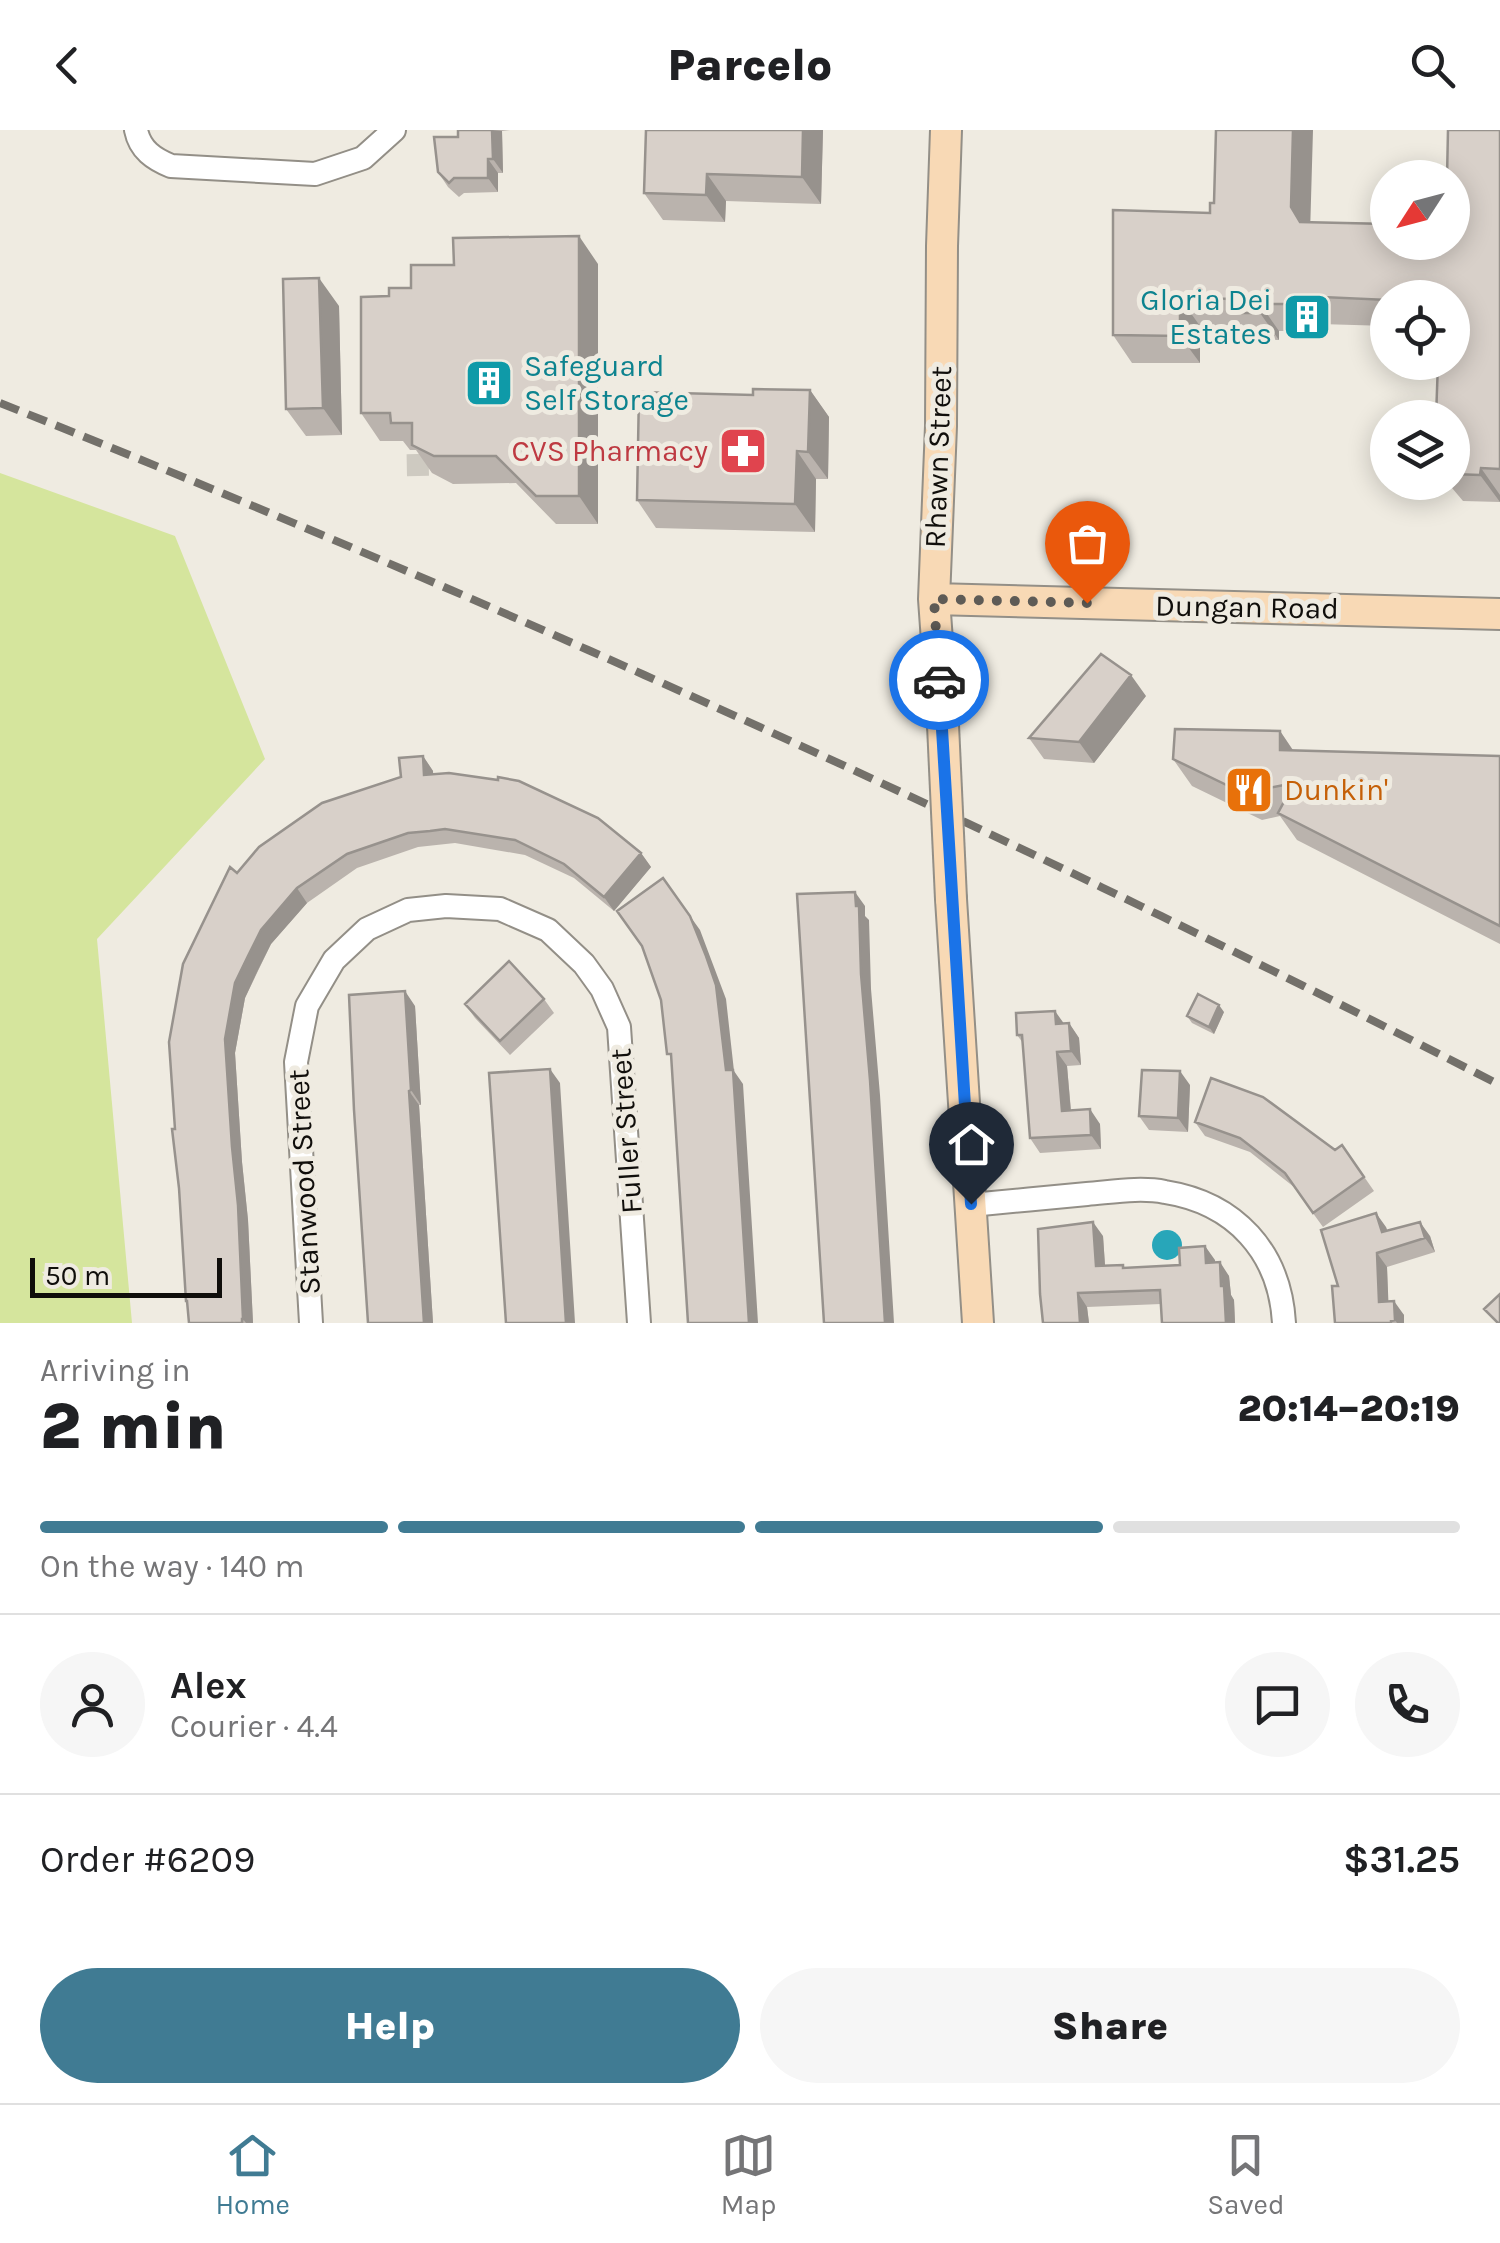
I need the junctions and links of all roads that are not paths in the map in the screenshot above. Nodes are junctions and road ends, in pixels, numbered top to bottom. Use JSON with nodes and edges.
{"nodes":[{"id":1,"x":136,"y":130,"type":"edge"},
{"id":2,"x":394,"y":130,"type":"edge"},
{"id":3,"x":946,"y":130,"type":"edge"},
{"id":4,"x":934,"y":599,"type":"junction"},
{"id":5,"x":1500,"y":614,"type":"edge"},
{"id":6,"x":319,"y":986,"type":"joint"},
{"id":7,"x":971,"y":1204,"type":"junction"},
{"id":8,"x":311,"y":1323,"type":"edge"},
{"id":9,"x":639,"y":1323,"type":"edge"},
{"id":10,"x":978,"y":1323,"type":"edge"},
{"id":11,"x":1284,"y":1323,"type":"edge"}],
"edges":[{"from":1,"to":2,"type":"street"},
{"from":3,"to":4,"type":"main road","name":"Rhawn Street"},
{"from":4,"to":5,"type":"main road","name":"Dungan Road"},
{"from":4,"to":7,"type":"main road","name":"Rhawn Street","bridge":true},
{"from":6,"to":8,"type":"street","name":"Stanwood Street"},
{"from":6,"to":9,"type":"street","name":"Fuller Street"},
{"from":7,"to":10,"type":"main road","name":"Rhawn Street"},
{"from":7,"to":11,"type":"street"}]}
